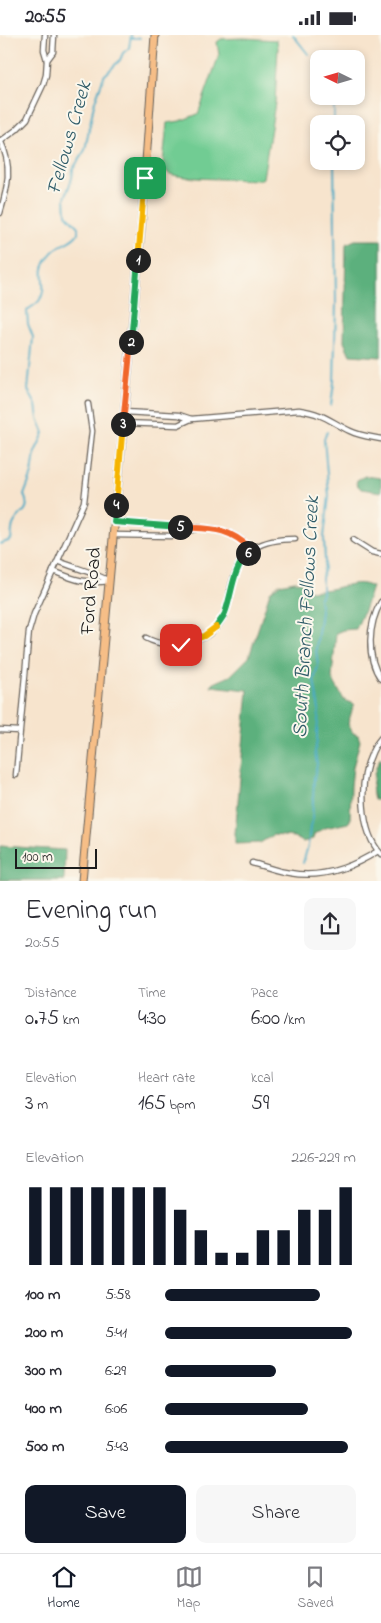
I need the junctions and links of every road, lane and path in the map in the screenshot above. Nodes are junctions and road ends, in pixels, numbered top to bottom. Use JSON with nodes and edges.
{"nodes":[{"id":1,"x":44,"y":35,"type":"edge"},
{"id":2,"x":54,"y":35,"type":"edge"},
{"id":3,"x":155,"y":35,"type":"edge"},
{"id":4,"x":47,"y":60,"type":"junction"},
{"id":5,"x":0,"y":140,"type":"edge"},
{"id":6,"x":0,"y":213,"type":"edge"},
{"id":7,"x":88,"y":404,"type":"dead end"},
{"id":8,"x":124,"y":412,"type":"junction"},
{"id":9,"x":191,"y":419,"type":"junction"},
{"id":10,"x":123,"y":423,"type":"junction"},
{"id":11,"x":381,"y":439,"type":"edge"},
{"id":12,"x":114,"y":522,"type":"junction"},
{"id":13,"x":163,"y":526,"type":"junction"},
{"id":14,"x":199,"y":528,"type":"junction"},
{"id":15,"x":113,"y":535,"type":"junction"},
{"id":16,"x":162,"y":537,"type":"junction"},
{"id":17,"x":295,"y":539,"type":"dead end"},
{"id":18,"x":352,"y":540,"type":"dead end"},
{"id":19,"x":251,"y":549,"type":"junction"},
{"id":20,"x":381,"y":554,"type":"edge"},
{"id":21,"x":58,"y":561,"type":"junction"},
{"id":22,"x":54,"y":571,"type":"junction"},
{"id":23,"x":109,"y":581,"type":"junction"},
{"id":24,"x":381,"y":602,"type":"edge"},
{"id":25,"x":146,"y":638,"type":"dead end"},
{"id":26,"x":381,"y":679,"type":"edge"},
{"id":27,"x":0,"y":730,"type":"edge"},
{"id":28,"x":19,"y":731,"type":"junction"},
{"id":29,"x":381,"y":738,"type":"edge"},
{"id":30,"x":16,"y":775,"type":"dead end"},
{"id":31,"x":380,"y":853,"type":"edge"},
{"id":32,"x":252,"y":863,"type":"dead end"},
{"id":33,"x":82,"y":881,"type":"edge"}],
"edges":[{"from":1,"to":4,"type":"street"},
{"from":2,"to":4,"type":"street"},
{"from":3,"to":8,"type":"main road","name":"Ford Road"},
{"from":4,"to":5,"type":"street"},
{"from":5,"to":6,"type":"street"},
{"from":7,"to":21,"type":"street"},
{"from":8,"to":9,"type":"street"},
{"from":8,"to":10,"type":"main road","name":"Ford Road"},
{"from":9,"to":10,"type":"street"},
{"from":9,"to":11,"type":"street"},
{"from":10,"to":12,"type":"main road","name":"Ford Road"},
{"from":12,"to":13,"type":"street"},
{"from":12,"to":15,"type":"main road","name":"Ford Road"},
{"from":13,"to":14,"type":"street"},
{"from":13,"to":16,"type":"street"},
{"from":14,"to":16,"type":"street"},
{"from":14,"to":19,"type":"street"},
{"from":15,"to":16,"type":"street"},
{"from":15,"to":23,"type":"main road","name":"Ford Road"},
{"from":17,"to":19,"type":"street"},
{"from":18,"to":20,"type":"street"},
{"from":19,"to":25,"type":"street"},
{"from":21,"to":22,"type":"street"},
{"from":21,"to":23,"type":"street"},
{"from":22,"to":23,"type":"street"},
{"from":22,"to":28,"type":"street"},
{"from":23,"to":33,"type":"main road","name":"Ford Road"},
{"from":24,"to":26,"type":"street"},
{"from":27,"to":28,"type":"street"},
{"from":28,"to":30,"type":"street"},
{"from":29,"to":31,"type":"street"},
{"from":31,"to":32,"type":"street"}]}
